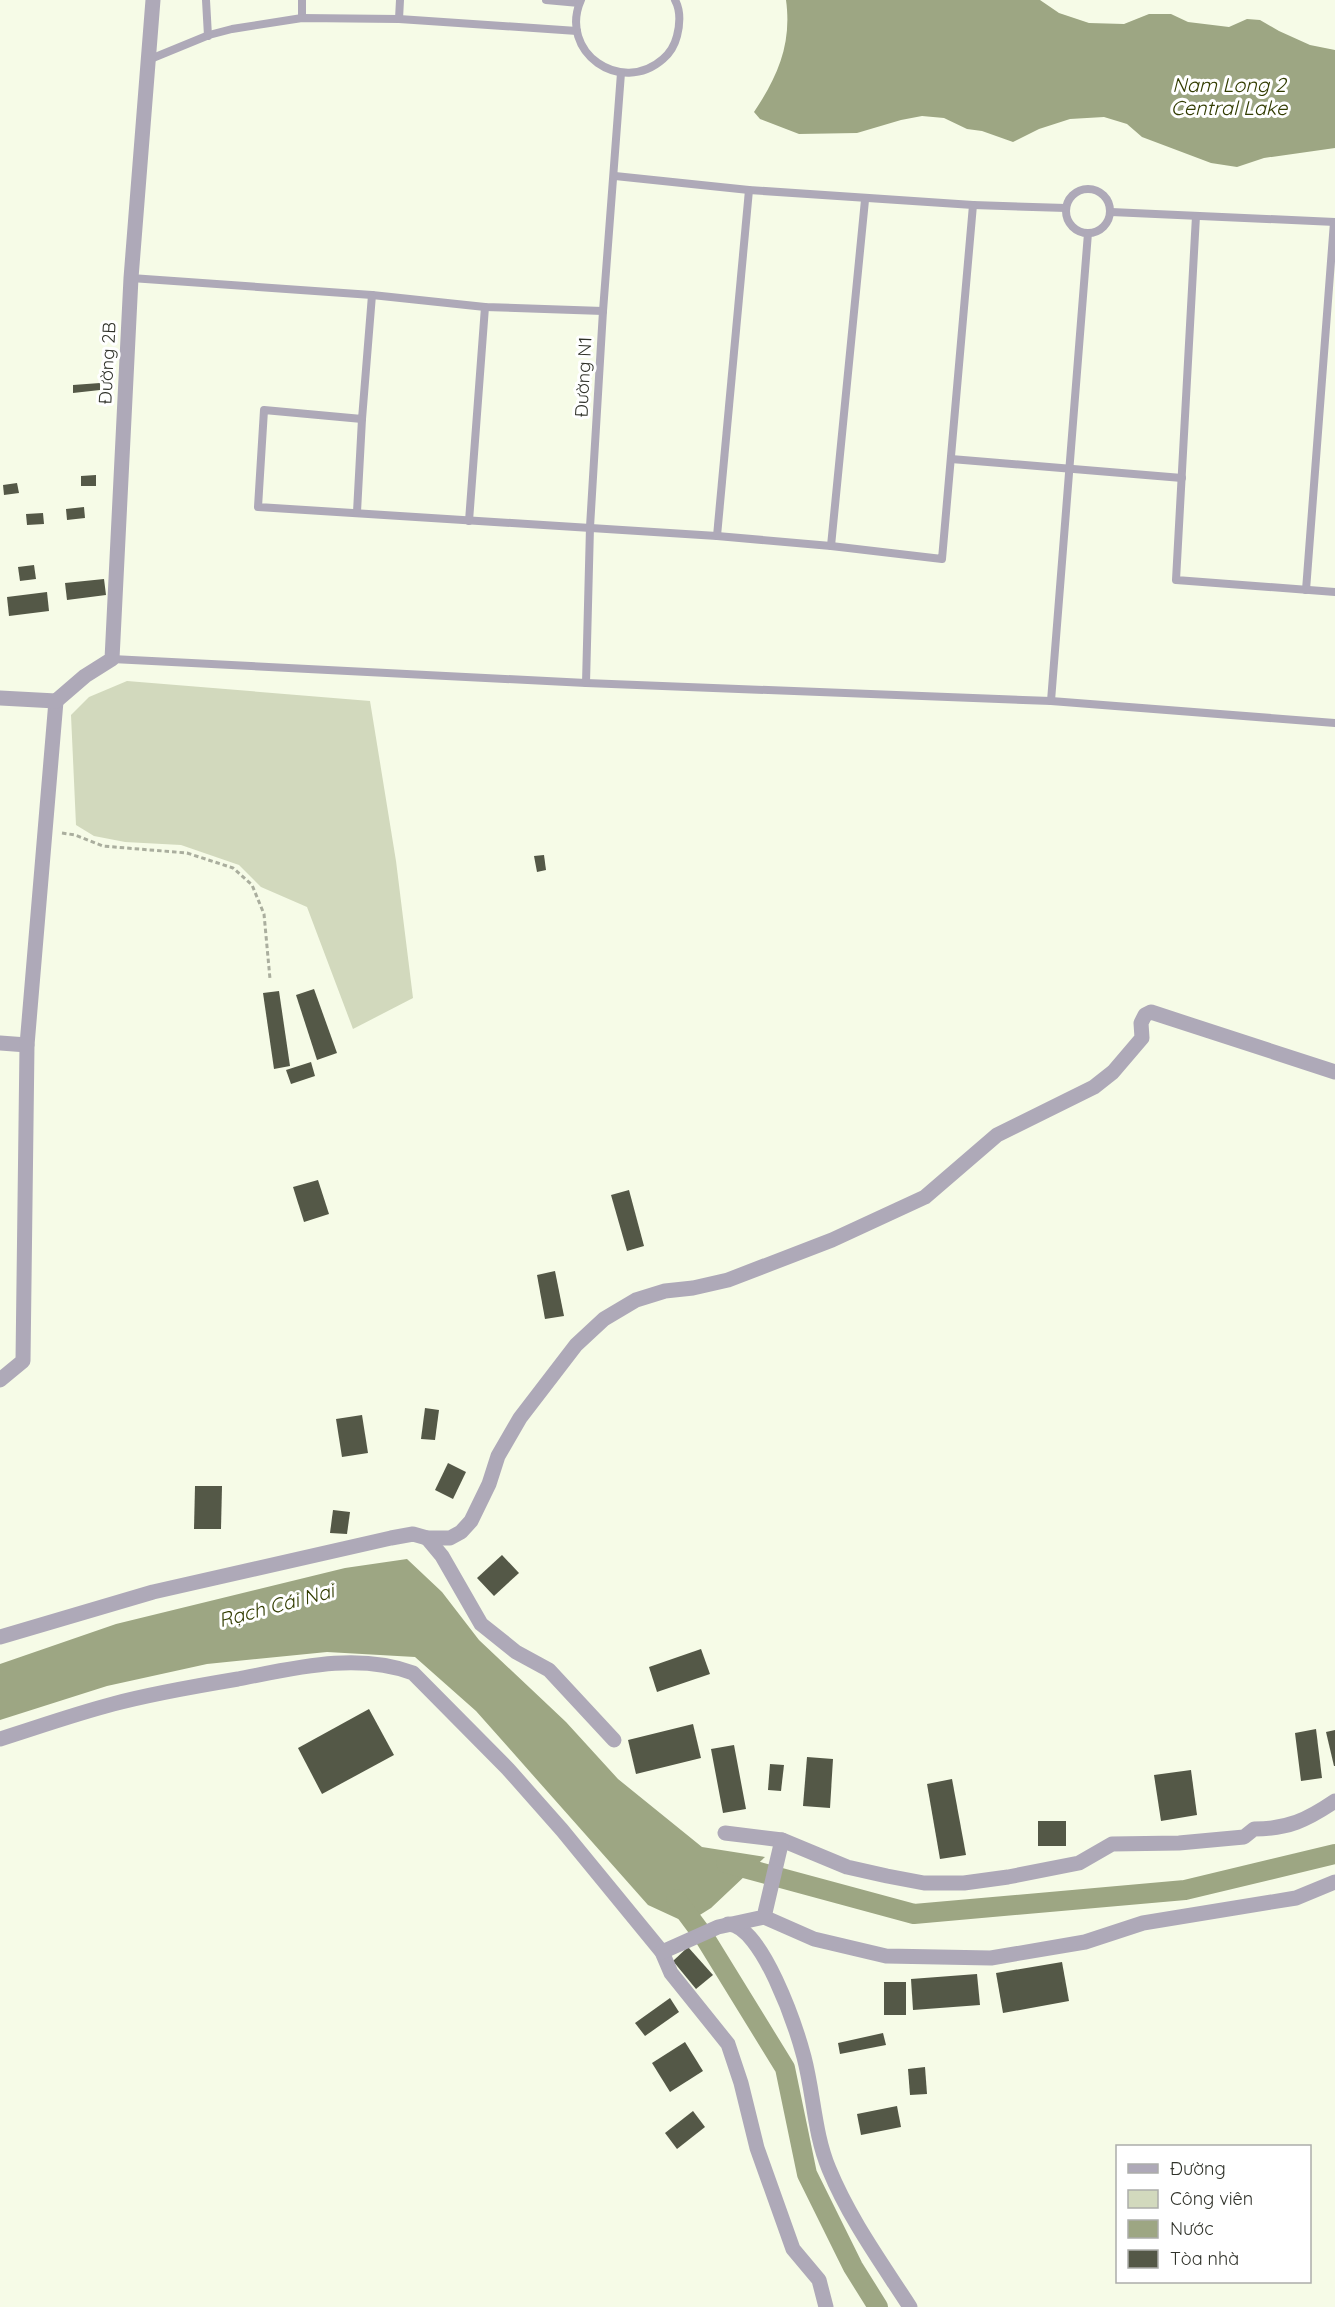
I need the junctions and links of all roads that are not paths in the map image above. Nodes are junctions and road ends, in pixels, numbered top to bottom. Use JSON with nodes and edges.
{"nodes":[{"id":1,"x":153,"y":0,"type":"edge"},
{"id":2,"x":206,"y":0,"type":"edge"},
{"id":3,"x":302,"y":0,"type":"edge"},
{"id":4,"x":400,"y":0,"type":"edge"},
{"id":5,"x":546,"y":0,"type":"edge"},
{"id":6,"x":675,"y":0,"type":"edge"},
{"id":7,"x":580,"y":1,"type":"edge"},
{"id":8,"x":302,"y":18,"type":"junction"},
{"id":9,"x":399,"y":19,"type":"junction"},
{"id":10,"x":577,"y":31,"type":"junction"},
{"id":11,"x":208,"y":36,"type":"junction"},
{"id":12,"x":148,"y":60,"type":"junction"},
{"id":13,"x":621,"y":73,"type":"junction"},
{"id":14,"x":615,"y":176,"type":"junction"},
{"id":15,"x":749,"y":190,"type":"junction"},
{"id":16,"x":865,"y":200,"type":"junction"},
{"id":17,"x":973,"y":206,"type":"junction"},
{"id":18,"x":1066,"y":208,"type":"junction"},
{"id":19,"x":1111,"y":212,"type":"junction"},
{"id":20,"x":1196,"y":216,"type":"junction"},
{"id":21,"x":1334,"y":222,"type":"edge"},
{"id":22,"x":1088,"y":234,"type":"junction"},
{"id":23,"x":131,"y":278,"type":"junction"},
{"id":24,"x":372,"y":295,"type":"junction"},
{"id":25,"x":485,"y":307,"type":"junction"},
{"id":26,"x":603,"y":311,"type":"junction"},
{"id":27,"x":362,"y":419,"type":"junction"},
{"id":28,"x":951,"y":459,"type":"junction"},
{"id":29,"x":1070,"y":468,"type":"junction"},
{"id":30,"x":1182,"y":478,"type":"junction"},
{"id":31,"x":357,"y":512,"type":"junction"},
{"id":32,"x":469,"y":520,"type":"junction"},
{"id":33,"x":591,"y":527,"type":"junction"},
{"id":34,"x":717,"y":536,"type":"junction"},
{"id":35,"x":831,"y":546,"type":"junction"},
{"id":36,"x":1306,"y":590,"type":"junction"},
{"id":37,"x":1335,"y":592,"type":"edge"},
{"id":38,"x":112,"y":659,"type":"junction"},
{"id":39,"x":586,"y":683,"type":"junction"},
{"id":40,"x":0,"y":698,"type":"edge"},
{"id":41,"x":56,"y":701,"type":"junction"},
{"id":42,"x":1052,"y":701,"type":"junction"},
{"id":43,"x":1335,"y":723,"type":"edge"},
{"id":44,"x":0,"y":1043,"type":"edge"},
{"id":45,"x":27,"y":1045,"type":"junction"},
{"id":46,"x":1335,"y":1072,"type":"edge"},
{"id":47,"x":0,"y":1380,"type":"edge"},
{"id":48,"x":427,"y":1538,"type":"junction"},
{"id":49,"x":0,"y":1636,"type":"edge"},
{"id":50,"x":0,"y":1739,"type":"edge"},
{"id":51,"x":614,"y":1740,"type":"dead end"},
{"id":52,"x":1335,"y":1801,"type":"edge"},
{"id":53,"x":725,"y":1833,"type":"dead end"},
{"id":54,"x":781,"y":1844,"type":"junction"},
{"id":55,"x":1335,"y":1882,"type":"edge"},
{"id":56,"x":764,"y":1911,"type":"junction"},
{"id":57,"x":723,"y":1926,"type":"junction"},
{"id":58,"x":662,"y":1952,"type":"junction"},
{"id":59,"x":826,"y":2307,"type":"edge"},
{"id":60,"x":910,"y":2307,"type":"edge"}],
"edges":[{"from":1,"to":12,"type":"street","name":"Đường 2B"},
{"from":2,"to":11,"type":"lane"},
{"from":3,"to":8,"type":"lane"},
{"from":4,"to":9,"type":"lane"},
{"from":5,"to":7,"type":"lane"},
{"from":6,"to":13,"type":"lane"},
{"from":7,"to":10,"type":"lane"},
{"from":8,"to":9,"type":"lane"},
{"from":8,"to":11,"type":"lane"},
{"from":9,"to":10,"type":"lane"},
{"from":10,"to":13,"type":"lane"},
{"from":11,"to":12,"type":"lane"},
{"from":12,"to":23,"type":"street","name":"Đường 2B"},
{"from":13,"to":14,"type":"lane","name":"Đường N1"},
{"from":14,"to":15,"type":"lane"},
{"from":14,"to":26,"type":"lane","name":"Đường N1"},
{"from":15,"to":16,"type":"lane"},
{"from":15,"to":34,"type":"lane"},
{"from":16,"to":17,"type":"lane"},
{"from":16,"to":35,"type":"lane"},
{"from":17,"to":18,"type":"lane"},
{"from":17,"to":28,"type":"lane"},
{"from":18,"to":19,"type":"lane"},
{"from":18,"to":22,"type":"lane"},
{"from":19,"to":20,"type":"lane"},
{"from":19,"to":22,"type":"lane"},
{"from":20,"to":21,"type":"lane"},
{"from":20,"to":30,"type":"lane"},
{"from":21,"to":36,"type":"lane"},
{"from":22,"to":29,"type":"lane"},
{"from":23,"to":24,"type":"lane"},
{"from":23,"to":38,"type":"street","name":"Đường 2B"},
{"from":24,"to":25,"type":"lane"},
{"from":24,"to":27,"type":"lane"},
{"from":25,"to":26,"type":"lane"},
{"from":25,"to":32,"type":"lane"},
{"from":26,"to":33,"type":"lane","name":"Đường N1"},
{"from":27,"to":31,"type":"lane"},
{"from":27,"to":31,"type":"lane"},
{"from":28,"to":29,"type":"lane"},
{"from":28,"to":35,"type":"lane"},
{"from":29,"to":30,"type":"lane"},
{"from":29,"to":42,"type":"lane"},
{"from":30,"to":36,"type":"lane"},
{"from":31,"to":32,"type":"lane"},
{"from":32,"to":33,"type":"lane"},
{"from":33,"to":34,"type":"lane"},
{"from":33,"to":39,"type":"lane","name":"Đường N1"},
{"from":34,"to":35,"type":"lane"},
{"from":36,"to":37,"type":"lane"},
{"from":38,"to":39,"type":"lane"},
{"from":38,"to":41,"type":"street"},
{"from":39,"to":42,"type":"lane"},
{"from":40,"to":41,"type":"street"},
{"from":41,"to":45,"type":"street"},
{"from":42,"to":43,"type":"lane"},
{"from":44,"to":45,"type":"street"},
{"from":45,"to":47,"type":"street"},
{"from":46,"to":48,"type":"street"},
{"from":48,"to":49,"type":"street"},
{"from":48,"to":51,"type":"street"},
{"from":50,"to":58,"type":"street"},
{"from":52,"to":54,"type":"street"},
{"from":53,"to":54,"type":"street"},
{"from":54,"to":56,"type":"street"},
{"from":55,"to":56,"type":"street"},
{"from":56,"to":57,"type":"street"},
{"from":57,"to":58,"type":"street"},
{"from":57,"to":60,"type":"street"},
{"from":58,"to":59,"type":"street"}]}
